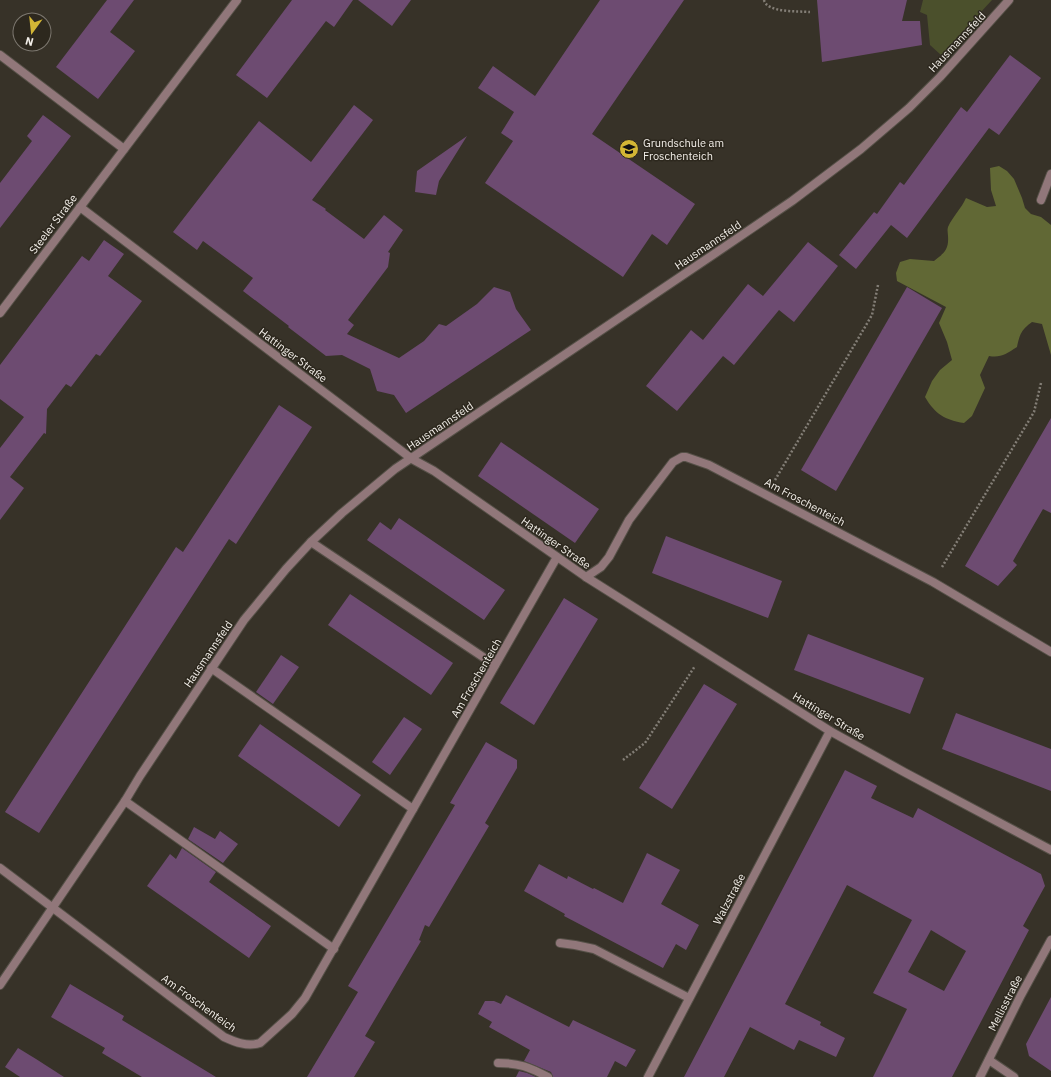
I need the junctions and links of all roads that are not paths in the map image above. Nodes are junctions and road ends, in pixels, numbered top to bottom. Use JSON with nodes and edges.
{"nodes":[{"id":1,"x":237,"y":0,"type":"edge"},
{"id":2,"x":1010,"y":0,"type":"edge"},
{"id":3,"x":0,"y":55,"type":"edge"},
{"id":4,"x":124,"y":149,"type":"junction"},
{"id":5,"x":1051,"y":174,"type":"edge"},
{"id":6,"x":1041,"y":200,"type":"dead end"},
{"id":7,"x":80,"y":207,"type":"junction"},
{"id":8,"x":0,"y":313,"type":"edge"},
{"id":9,"x":412,"y":459,"type":"junction"},
{"id":10,"x":311,"y":542,"type":"junction"},
{"id":11,"x":558,"y":557,"type":"junction"},
{"id":12,"x":586,"y":577,"type":"junction"},
{"id":13,"x":1051,"y":652,"type":"edge"},
{"id":14,"x":495,"y":665,"type":"junction"},
{"id":15,"x":211,"y":668,"type":"junction"},
{"id":16,"x":830,"y":731,"type":"junction"},
{"id":17,"x":125,"y":801,"type":"junction"},
{"id":18,"x":413,"y":809,"type":"junction"},
{"id":19,"x":1051,"y":850,"type":"edge"},
{"id":20,"x":0,"y":868,"type":"edge"},
{"id":21,"x":52,"y":908,"type":"junction"},
{"id":22,"x":1051,"y":940,"type":"edge"},
{"id":23,"x":560,"y":943,"type":"dead end"},
{"id":24,"x":334,"y":949,"type":"junction"},
{"id":25,"x":0,"y":985,"type":"edge"},
{"id":26,"x":689,"y":998,"type":"junction"},
{"id":27,"x":989,"y":1060,"type":"junction"},
{"id":28,"x":498,"y":1063,"type":"dead end"},
{"id":29,"x":548,"y":1077,"type":"edge"},
{"id":30,"x":648,"y":1077,"type":"edge"},
{"id":31,"x":980,"y":1077,"type":"edge"},
{"id":32,"x":1014,"y":1077,"type":"edge"}],
"edges":[{"from":1,"to":4,"type":"street","name":"Steeler Straße"},
{"from":2,"to":9,"type":"street","name":"Hausmannsfeld"},
{"from":3,"to":4,"type":"street"},
{"from":4,"to":7,"type":"street","name":"Steeler Straße"},
{"from":5,"to":6,"type":"street"},
{"from":7,"to":8,"type":"street","name":"Steeler Straße"},
{"from":7,"to":9,"type":"street","name":"Hattinger Straße"},
{"from":9,"to":10,"type":"street","name":"Hausmannsfeld"},
{"from":9,"to":11,"type":"street","name":"Hattinger Straße"},
{"from":10,"to":14,"type":"street"},
{"from":10,"to":15,"type":"street","name":"Hausmannsfeld"},
{"from":11,"to":12,"type":"street","name":"Hattinger Straße"},
{"from":11,"to":14,"type":"street","name":"Am Froschenteich"},
{"from":12,"to":13,"type":"street","name":"Am Froschenteich"},
{"from":12,"to":16,"type":"street","name":"Hattinger Straße"},
{"from":14,"to":18,"type":"street","name":"Am Froschenteich"},
{"from":15,"to":17,"type":"street","name":"Hausmannsfeld"},
{"from":15,"to":18,"type":"street"},
{"from":16,"to":19,"type":"street","name":"Hattinger Straße"},
{"from":16,"to":26,"type":"street","name":"Walzstraße"},
{"from":17,"to":21,"type":"street","name":"Hausmannsfeld"},
{"from":17,"to":24,"type":"street"},
{"from":18,"to":24,"type":"street","name":"Am Froschenteich"},
{"from":20,"to":21,"type":"street"},
{"from":21,"to":24,"type":"street","name":"Am Froschenteich"},
{"from":21,"to":25,"type":"street","name":"Hausmannsfeld"},
{"from":22,"to":27,"type":"street","name":"Mellisstraße"},
{"from":23,"to":26,"type":"street"},
{"from":26,"to":30,"type":"street","name":"Walzstraße"},
{"from":27,"to":31,"type":"street","name":"Mellisstraße"},
{"from":27,"to":32,"type":"street"},
{"from":28,"to":29,"type":"street"}]}
